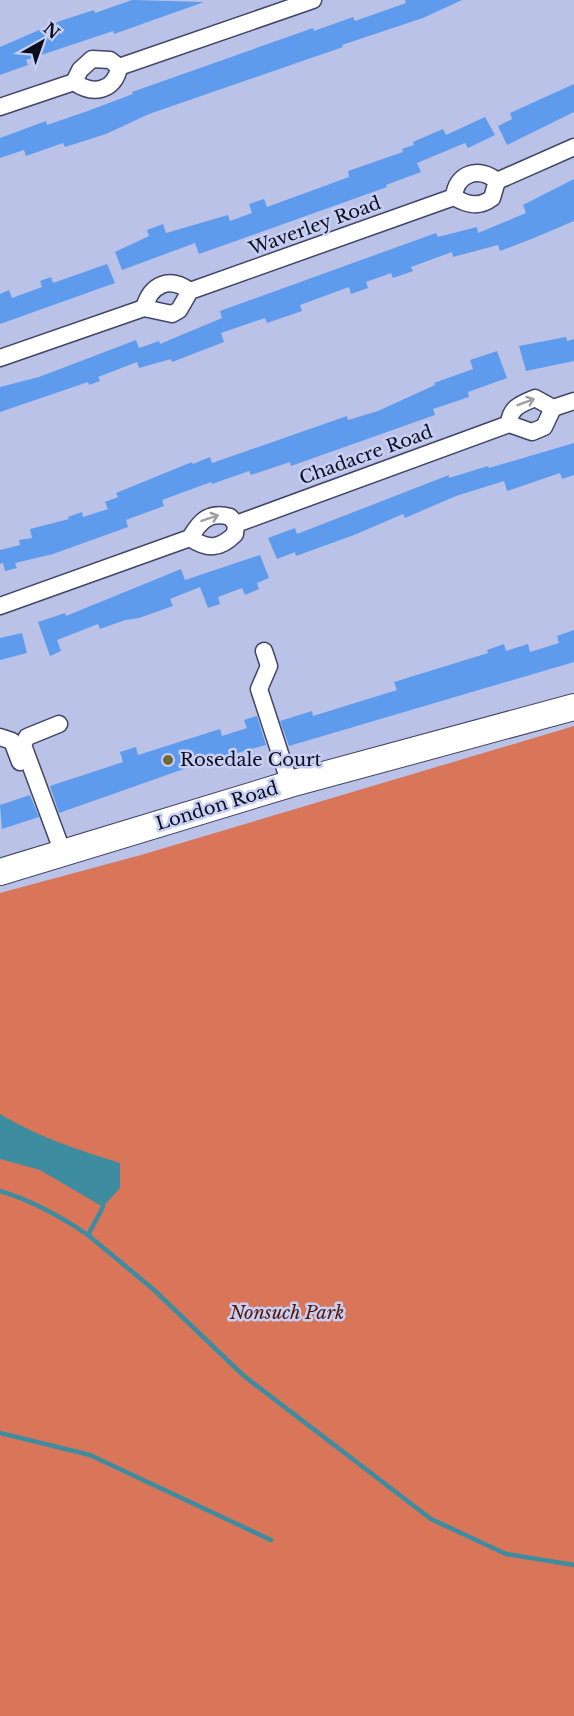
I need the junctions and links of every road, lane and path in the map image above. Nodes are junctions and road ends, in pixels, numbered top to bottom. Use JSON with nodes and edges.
{"nodes":[{"id":1,"x":313,"y":0,"type":"edge"},
{"id":2,"x":119,"y":67,"type":"junction"},
{"id":3,"x":74,"y":82,"type":"junction"},
{"id":4,"x":0,"y":107,"type":"edge"},
{"id":5,"x":574,"y":147,"type":"edge"},
{"id":6,"x":497,"y":181,"type":"junction"},
{"id":7,"x":454,"y":197,"type":"junction"},
{"id":8,"x":190,"y":291,"type":"junction"},
{"id":9,"x":144,"y":308,"type":"junction"},
{"id":10,"x":0,"y":358,"type":"edge"},
{"id":11,"x":574,"y":401,"type":"edge"},
{"id":12,"x":553,"y":408,"type":"junction"},
{"id":13,"x":509,"y":424,"type":"junction"},
{"id":14,"x":236,"y":524,"type":"junction"},
{"id":15,"x":190,"y":538,"type":"junction"},
{"id":16,"x":0,"y":606,"type":"edge"},
{"id":17,"x":264,"y":651,"type":"dead end"},
{"id":18,"x":574,"y":707,"type":"edge"},
{"id":19,"x":59,"y":724,"type":"dead end"},
{"id":20,"x":0,"y":737,"type":"edge"},
{"id":21,"x":290,"y":784,"type":"junction"},
{"id":22,"x":59,"y":854,"type":"junction"},
{"id":23,"x":0,"y":872,"type":"edge"}],
"edges":[{"from":1,"to":2,"type":"street"},
{"from":2,"to":3,"type":"street"},
{"from":2,"to":3,"type":"street"},
{"from":3,"to":4,"type":"street"},
{"from":5,"to":6,"type":"street"},
{"from":6,"to":7,"type":"street"},
{"from":6,"to":7,"type":"street"},
{"from":7,"to":8,"type":"street","name":"Waverley Road"},
{"from":8,"to":9,"type":"street"},
{"from":8,"to":9,"type":"street"},
{"from":9,"to":10,"type":"street"},
{"from":11,"to":12,"type":"street"},
{"from":12,"to":13,"type":"street"},
{"from":13,"to":12,"type":"street","one_way":true},
{"from":13,"to":14,"type":"street","name":"Chadacre Road"},
{"from":15,"to":14,"type":"street","one_way":true},
{"from":14,"to":15,"type":"street"},
{"from":15,"to":16,"type":"street"},
{"from":17,"to":21,"type":"street"},
{"from":18,"to":21,"type":"highway","name":"London Road"},
{"from":19,"to":22,"type":"street"},
{"from":20,"to":22,"type":"street"},
{"from":21,"to":22,"type":"highway","name":"London Road"},
{"from":22,"to":23,"type":"highway","name":"London Road"}]}
